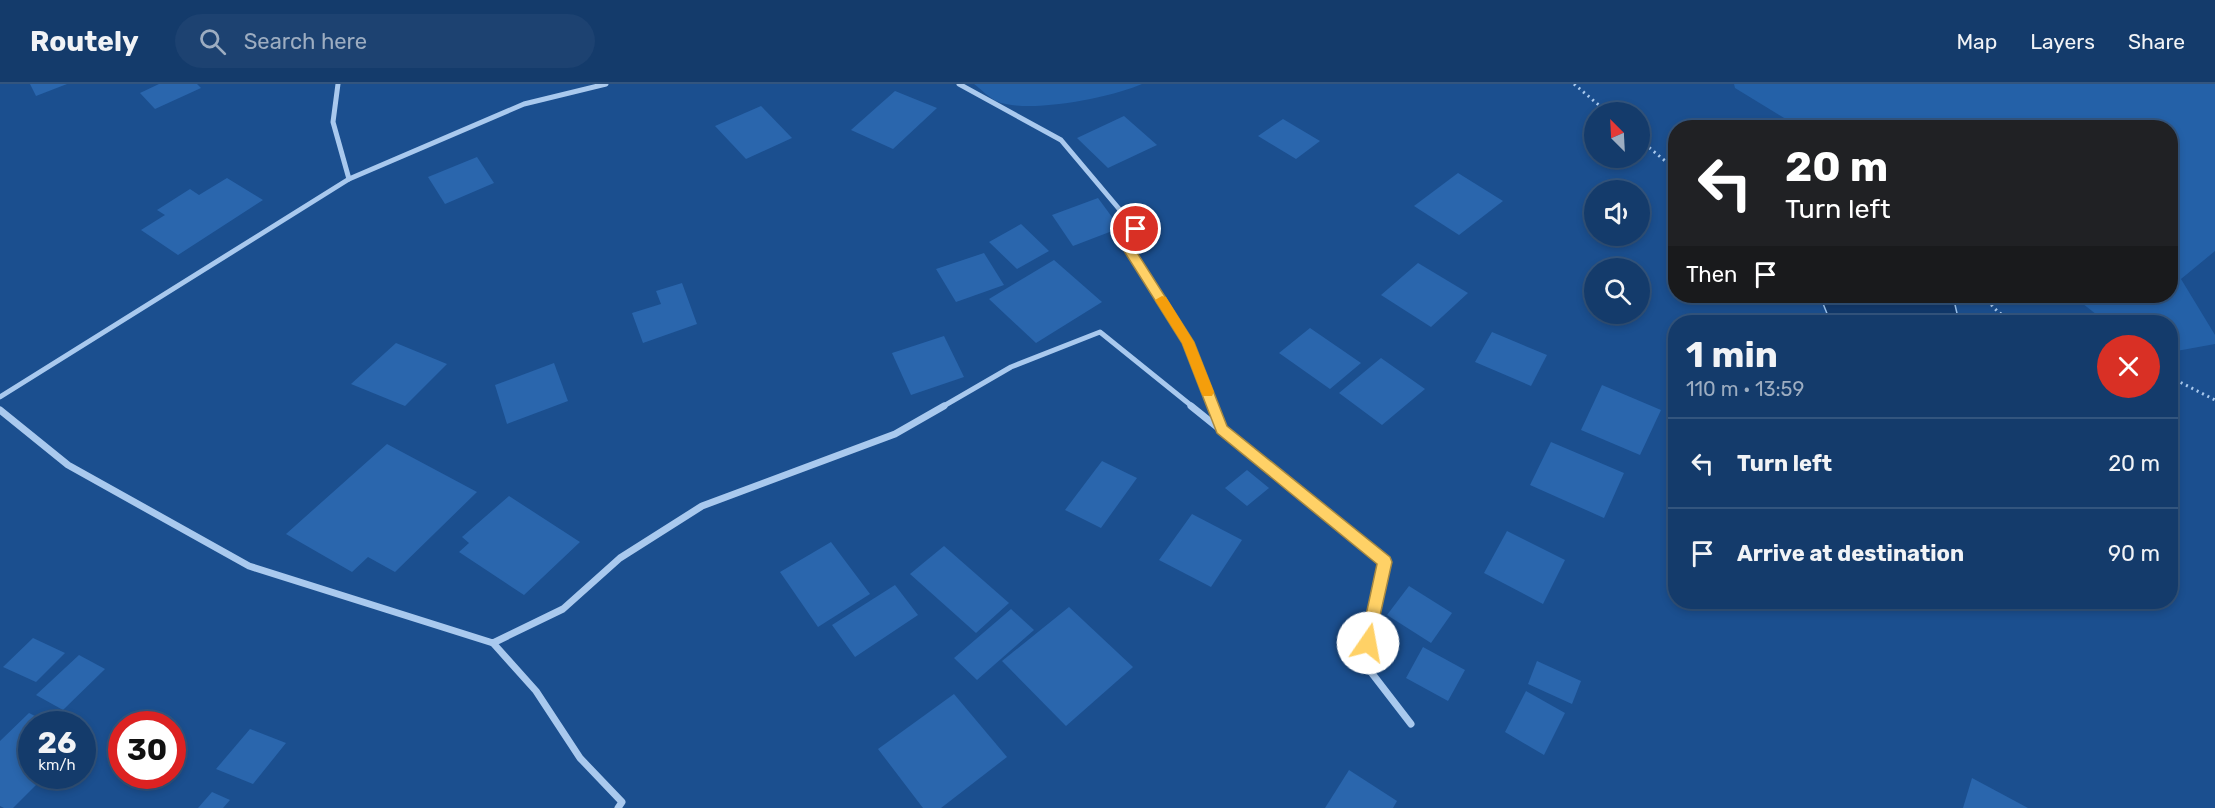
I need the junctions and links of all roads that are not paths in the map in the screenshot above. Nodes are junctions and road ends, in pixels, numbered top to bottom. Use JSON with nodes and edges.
{"nodes":[{"id":1,"x":338,"y":84,"type":"edge"},
{"id":2,"x":606,"y":84,"type":"edge"},
{"id":3,"x":959,"y":84,"type":"edge"},
{"id":4,"x":349,"y":179,"type":"junction"},
{"id":5,"x":0,"y":397,"type":"edge"},
{"id":6,"x":0,"y":410,"type":"edge"},
{"id":7,"x":1222,"y":429,"type":"junction"},
{"id":8,"x":493,"y":644,"type":"junction"},
{"id":9,"x":1411,"y":724,"type":"dead end"},
{"id":10,"x":618,"y":808,"type":"edge"}],
"edges":[{"from":1,"to":4,"type":"street"},
{"from":2,"to":4,"type":"street"},
{"from":3,"to":7,"type":"street"},
{"from":4,"to":5,"type":"street"},
{"from":6,"to":8,"type":"street"},
{"from":7,"to":8,"type":"street"},
{"from":7,"to":9,"type":"street"},
{"from":8,"to":10,"type":"street"}]}
